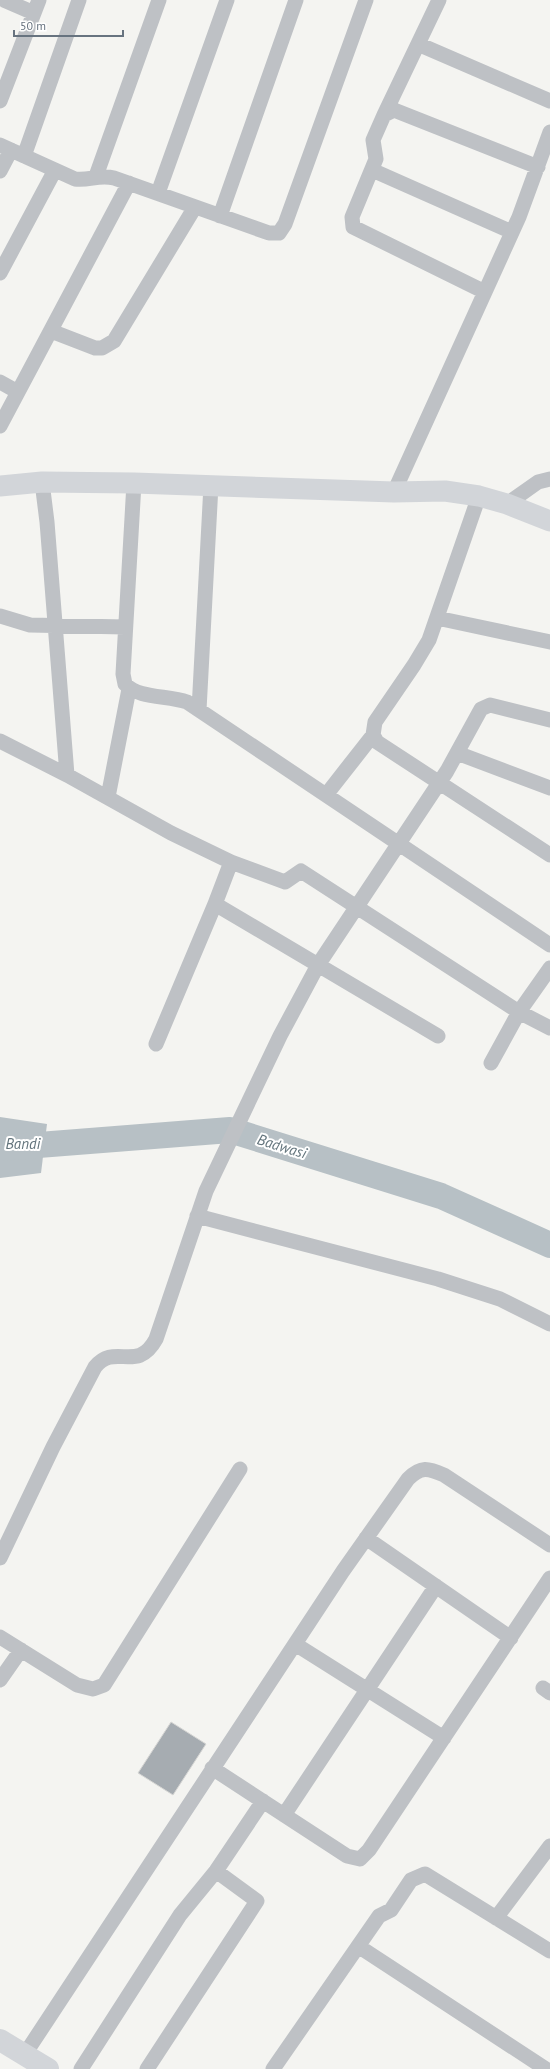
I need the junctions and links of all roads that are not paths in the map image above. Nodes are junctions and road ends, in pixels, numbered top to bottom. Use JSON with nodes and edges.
{"nodes":[{"id":1,"x":4,"y":0,"type":"edge"},
{"id":2,"x":79,"y":0,"type":"edge"},
{"id":3,"x":159,"y":0,"type":"edge"},
{"id":4,"x":227,"y":0,"type":"edge"},
{"id":5,"x":296,"y":0,"type":"edge"},
{"id":6,"x":366,"y":0,"type":"edge"},
{"id":7,"x":439,"y":0,"type":"edge"},
{"id":8,"x":36,"y":6,"type":"edge"},
{"id":9,"x":418,"y":44,"type":"junction"},
{"id":10,"x":5,"y":71,"type":"edge"},
{"id":11,"x":0,"y":102,"type":"edge"},
{"id":12,"x":550,"y":102,"type":"edge"},
{"id":13,"x":384,"y":115,"type":"junction"},
{"id":14,"x":550,"y":132,"type":"edge"},
{"id":15,"x":12,"y":151,"type":"edge"},
{"id":16,"x":538,"y":167,"type":"junction"},
{"id":17,"x":55,"y":170,"type":"junction"},
{"id":18,"x":372,"y":170,"type":"junction"},
{"id":19,"x":0,"y":171,"type":"edge"},
{"id":20,"x":96,"y":176,"type":"junction"},
{"id":21,"x":129,"y":183,"type":"junction"},
{"id":22,"x":158,"y":193,"type":"junction"},
{"id":23,"x":195,"y":207,"type":"junction"},
{"id":24,"x":220,"y":216,"type":"junction"},
{"id":25,"x":512,"y":232,"type":"junction"},
{"id":26,"x":0,"y":273,"type":"edge"},
{"id":27,"x":485,"y":292,"type":"junction"},
{"id":28,"x":51,"y":331,"type":"junction"},
{"id":29,"x":0,"y":382,"type":"edge"},
{"id":30,"x":18,"y":392,"type":"junction"},
{"id":31,"x":0,"y":426,"type":"edge"},
{"id":32,"x":550,"y":479,"type":"edge"},
{"id":33,"x":42,"y":482,"type":"junction"},
{"id":34,"x":134,"y":483,"type":"junction"},
{"id":35,"x":211,"y":485,"type":"junction"},
{"id":36,"x":0,"y":486,"type":"edge"},
{"id":37,"x":394,"y":492,"type":"junction"},
{"id":38,"x":480,"y":496,"type":"junction"},
{"id":39,"x":507,"y":504,"type":"junction"},
{"id":40,"x":550,"y":521,"type":"edge"},
{"id":41,"x":0,"y":616,"type":"edge"},
{"id":42,"x":437,"y":618,"type":"junction"},
{"id":43,"x":56,"y":626,"type":"junction"},
{"id":44,"x":125,"y":627,"type":"junction"},
{"id":45,"x":550,"y":642,"type":"edge"},
{"id":46,"x":129,"y":689,"type":"junction"},
{"id":47,"x":198,"y":710,"type":"junction"},
{"id":48,"x":550,"y":720,"type":"edge"},
{"id":49,"x":373,"y":735,"type":"junction"},
{"id":50,"x":0,"y":741,"type":"edge"},
{"id":51,"x":457,"y":753,"type":"junction"},
{"id":52,"x":67,"y":775,"type":"junction"},
{"id":53,"x":440,"y":782,"type":"junction"},
{"id":54,"x":550,"y":788,"type":"edge"},
{"id":55,"x":326,"y":795,"type":"junction"},
{"id":56,"x":108,"y":797,"type":"junction"},
{"id":57,"x":400,"y":844,"type":"junction"},
{"id":58,"x":550,"y":855,"type":"edge"},
{"id":59,"x":230,"y":862,"type":"junction"},
{"id":60,"x":215,"y":904,"type":"junction"},
{"id":61,"x":357,"y":906,"type":"junction"},
{"id":62,"x":550,"y":945,"type":"edge"},
{"id":63,"x":318,"y":965,"type":"junction"},
{"id":64,"x":550,"y":968,"type":"edge"},
{"id":65,"x":519,"y":1012,"type":"junction"},
{"id":66,"x":550,"y":1028,"type":"edge"},
{"id":67,"x":438,"y":1036,"type":"dead end"},
{"id":68,"x":156,"y":1044,"type":"dead end"},
{"id":69,"x":491,"y":1063,"type":"dead end"},
{"id":70,"x":197,"y":1216,"type":"junction"},
{"id":71,"x":550,"y":1324,"type":"edge"},
{"id":72,"x":240,"y":1469,"type":"dead end"},
{"id":73,"x":366,"y":1538,"type":"junction"},
{"id":74,"x":550,"y":1545,"type":"edge"},
{"id":75,"x":0,"y":1558,"type":"edge"},
{"id":76,"x":549,"y":1583,"type":"edge"},
{"id":77,"x":436,"y":1586,"type":"junction"},
{"id":78,"x":0,"y":1637,"type":"edge"},
{"id":79,"x":511,"y":1638,"type":"junction"},
{"id":80,"x":295,"y":1644,"type":"junction"},
{"id":81,"x":21,"y":1650,"type":"junction"},
{"id":82,"x":0,"y":1680,"type":"edge"},
{"id":83,"x":368,"y":1690,"type":"junction"},
{"id":84,"x":444,"y":1738,"type":"junction"},
{"id":85,"x":212,"y":1768,"type":"junction"},
{"id":86,"x":263,"y":1801,"type":"junction"},
{"id":87,"x":284,"y":1815,"type":"junction"},
{"id":88,"x":550,"y":1846,"type":"edge"},
{"id":89,"x":216,"y":1871,"type":"junction"},
{"id":90,"x":496,"y":1918,"type":"junction"},
{"id":91,"x":358,"y":1946,"type":"junction"},
{"id":92,"x":550,"y":1951,"type":"edge"},
{"id":93,"x":0,"y":2040,"type":"edge"},
{"id":94,"x":0,"y":2057,"type":"edge"},
{"id":95,"x":22,"y":2062,"type":"edge"},
{"id":96,"x":48,"y":2069,"type":"edge"},
{"id":97,"x":81,"y":2069,"type":"edge"},
{"id":98,"x":147,"y":2069,"type":"edge"},
{"id":99,"x":273,"y":2069,"type":"edge"},
{"id":100,"x":546,"y":2069,"type":"edge"}],
"edges":[{"from":1,"to":8,"type":"street"},
{"from":2,"to":15,"type":"street"},
{"from":3,"to":20,"type":"street"},
{"from":4,"to":22,"type":"street"},
{"from":5,"to":24,"type":"street"},
{"from":6,"to":24,"type":"street"},
{"from":7,"to":9,"type":"street"},
{"from":8,"to":10,"type":"street"},
{"from":9,"to":12,"type":"street"},
{"from":9,"to":13,"type":"street"},
{"from":10,"to":11,"type":"street"},
{"from":13,"to":16,"type":"street"},
{"from":13,"to":18,"type":"street"},
{"from":14,"to":16,"type":"street"},
{"from":15,"to":17,"type":"street"},
{"from":15,"to":19,"type":"street"},
{"from":16,"to":25,"type":"street"},
{"from":17,"to":20,"type":"street"},
{"from":17,"to":26,"type":"street"},
{"from":18,"to":25,"type":"street"},
{"from":18,"to":27,"type":"street"},
{"from":20,"to":21,"type":"street"},
{"from":21,"to":22,"type":"street"},
{"from":21,"to":28,"type":"street"},
{"from":22,"to":23,"type":"street"},
{"from":23,"to":24,"type":"street"},
{"from":23,"to":28,"type":"street"},
{"from":25,"to":27,"type":"street"},
{"from":27,"to":37,"type":"street"},
{"from":28,"to":30,"type":"street"},
{"from":29,"to":30,"type":"street"},
{"from":30,"to":31,"type":"street"},
{"from":32,"to":39,"type":"street"},
{"from":33,"to":34,"type":"street"},
{"from":33,"to":36,"type":"street"},
{"from":33,"to":43,"type":"street"},
{"from":34,"to":35,"type":"street"},
{"from":34,"to":44,"type":"street"},
{"from":35,"to":37,"type":"street"},
{"from":35,"to":47,"type":"street"},
{"from":37,"to":38,"type":"street"},
{"from":38,"to":39,"type":"street"},
{"from":38,"to":42,"type":"street"},
{"from":39,"to":40,"type":"street"},
{"from":41,"to":43,"type":"street"},
{"from":42,"to":45,"type":"street"},
{"from":42,"to":49,"type":"street"},
{"from":43,"to":44,"type":"street"},
{"from":43,"to":52,"type":"street"},
{"from":44,"to":46,"type":"street"},
{"from":46,"to":47,"type":"street"},
{"from":46,"to":56,"type":"street"},
{"from":47,"to":55,"type":"street"},
{"from":48,"to":51,"type":"street"},
{"from":49,"to":53,"type":"street"},
{"from":49,"to":55,"type":"street"},
{"from":50,"to":52,"type":"street"},
{"from":51,"to":53,"type":"street"},
{"from":51,"to":54,"type":"street"},
{"from":52,"to":56,"type":"street"},
{"from":53,"to":57,"type":"street"},
{"from":53,"to":58,"type":"street"},
{"from":55,"to":57,"type":"street"},
{"from":56,"to":59,"type":"street"},
{"from":57,"to":61,"type":"street"},
{"from":57,"to":62,"type":"street"},
{"from":59,"to":60,"type":"street"},
{"from":59,"to":61,"type":"street"},
{"from":60,"to":63,"type":"street"},
{"from":60,"to":68,"type":"street"},
{"from":61,"to":63,"type":"street"},
{"from":61,"to":65,"type":"street"},
{"from":63,"to":67,"type":"street"},
{"from":63,"to":70,"type":"street"},
{"from":64,"to":65,"type":"street"},
{"from":65,"to":66,"type":"street"},
{"from":65,"to":69,"type":"street"},
{"from":70,"to":71,"type":"street"},
{"from":70,"to":75,"type":"street"},
{"from":72,"to":81,"type":"street"},
{"from":73,"to":74,"type":"street"},
{"from":73,"to":77,"type":"street"},
{"from":73,"to":80,"type":"street"},
{"from":76,"to":79,"type":"street"},
{"from":77,"to":79,"type":"street"},
{"from":77,"to":83,"type":"street"},
{"from":78,"to":81,"type":"street"},
{"from":79,"to":84,"type":"street"},
{"from":80,"to":83,"type":"street"},
{"from":80,"to":85,"type":"street"},
{"from":81,"to":82,"type":"street"},
{"from":83,"to":84,"type":"street"},
{"from":83,"to":87,"type":"street"},
{"from":84,"to":87,"type":"street"},
{"from":85,"to":86,"type":"street"},
{"from":85,"to":95,"type":"street"},
{"from":86,"to":87,"type":"street"},
{"from":86,"to":89,"type":"street"},
{"from":88,"to":90,"type":"street"},
{"from":89,"to":97,"type":"street"},
{"from":89,"to":98,"type":"street"},
{"from":90,"to":91,"type":"street"},
{"from":90,"to":92,"type":"street"},
{"from":91,"to":99,"type":"street"},
{"from":91,"to":100,"type":"street"},
{"from":93,"to":95,"type":"main road"},
{"from":94,"to":95,"type":"main road"},
{"from":95,"to":96,"type":"main road"}]}
